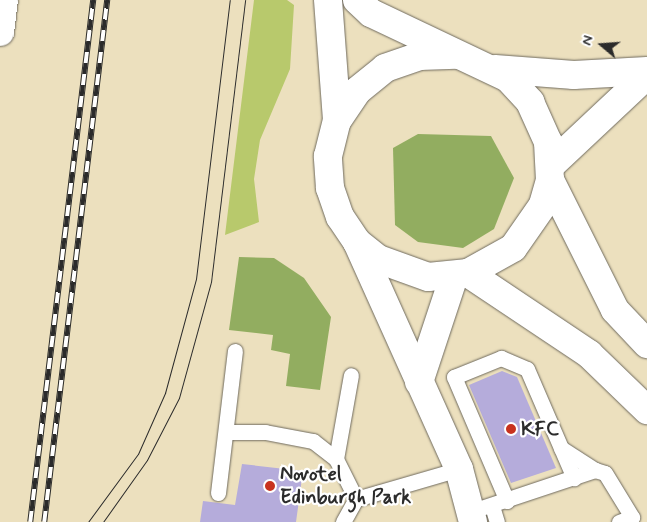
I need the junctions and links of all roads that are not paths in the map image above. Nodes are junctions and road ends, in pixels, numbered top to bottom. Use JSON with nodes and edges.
{"nodes":[{"id":1,"x":4,"y":0,"type":"edge"},
{"id":2,"x":328,"y":0,"type":"edge"},
{"id":3,"x":357,"y":0,"type":"edge"},
{"id":4,"x":0,"y":32,"type":"edge"},
{"id":5,"x":456,"y":55,"type":"junction"},
{"id":6,"x":494,"y":69,"type":"junction"},
{"id":7,"x":647,"y":71,"type":"edge"},
{"id":8,"x":647,"y":75,"type":"edge"},
{"id":9,"x":337,"y":121,"type":"junction"},
{"id":10,"x":550,"y":173,"type":"junction"},
{"id":11,"x":357,"y":242,"type":"junction"},
{"id":12,"x":461,"y":275,"type":"junction"},
{"id":13,"x":647,"y":344,"type":"edge"},
{"id":14,"x":235,"y":351,"type":"dead end"},
{"id":15,"x":351,"y":375,"type":"dead end"},
{"id":16,"x":419,"y":382,"type":"junction"},
{"id":17,"x":647,"y":410,"type":"edge"},
{"id":18,"x":226,"y":432,"type":"junction"},
{"id":19,"x":561,"y":448,"type":"junction"},
{"id":20,"x":336,"y":459,"type":"junction"},
{"id":21,"x":459,"y":469,"type":"junction"},
{"id":22,"x":596,"y":470,"type":"junction"},
{"id":23,"x":574,"y":478,"type":"junction"},
{"id":24,"x":218,"y":493,"type":"dead end"},
{"id":25,"x":356,"y":499,"type":"junction"},
{"id":26,"x":507,"y":500,"type":"junction"},
{"id":27,"x":479,"y":513,"type":"edge"},
{"id":28,"x":629,"y":520,"type":"edge"},
{"id":29,"x":343,"y":522,"type":"edge"},
{"id":30,"x":497,"y":522,"type":"edge"}],
"edges":[{"from":1,"to":4,"type":"street"},
{"from":2,"to":9,"type":"street"},
{"from":3,"to":5,"type":"street"},
{"from":5,"to":6,"type":"street"},
{"from":5,"to":9,"type":"street"},
{"from":6,"to":7,"type":"street"},
{"from":6,"to":10,"type":"street"},
{"from":8,"to":10,"type":"street"},
{"from":9,"to":11,"type":"street"},
{"from":10,"to":12,"type":"street"},
{"from":10,"to":13,"type":"street"},
{"from":11,"to":12,"type":"street"},
{"from":11,"to":16,"type":"street"},
{"from":12,"to":16,"type":"street"},
{"from":12,"to":17,"type":"street"},
{"from":14,"to":18,"type":"lane"},
{"from":15,"to":20,"type":"lane"},
{"from":16,"to":21,"type":"street"},
{"from":18,"to":20,"type":"lane"},
{"from":18,"to":24,"type":"lane"},
{"from":19,"to":22,"type":"lane"},
{"from":19,"to":23,"type":"lane"},
{"from":19,"to":26,"type":"lane"},
{"from":20,"to":25,"type":"lane"},
{"from":21,"to":25,"type":"lane"},
{"from":21,"to":27,"type":"street"},
{"from":22,"to":23,"type":"lane"},
{"from":22,"to":28,"type":"lane"},
{"from":23,"to":26,"type":"lane"},
{"from":25,"to":29,"type":"lane"},
{"from":26,"to":27,"type":"lane"},
{"from":27,"to":30,"type":"lane"}]}
